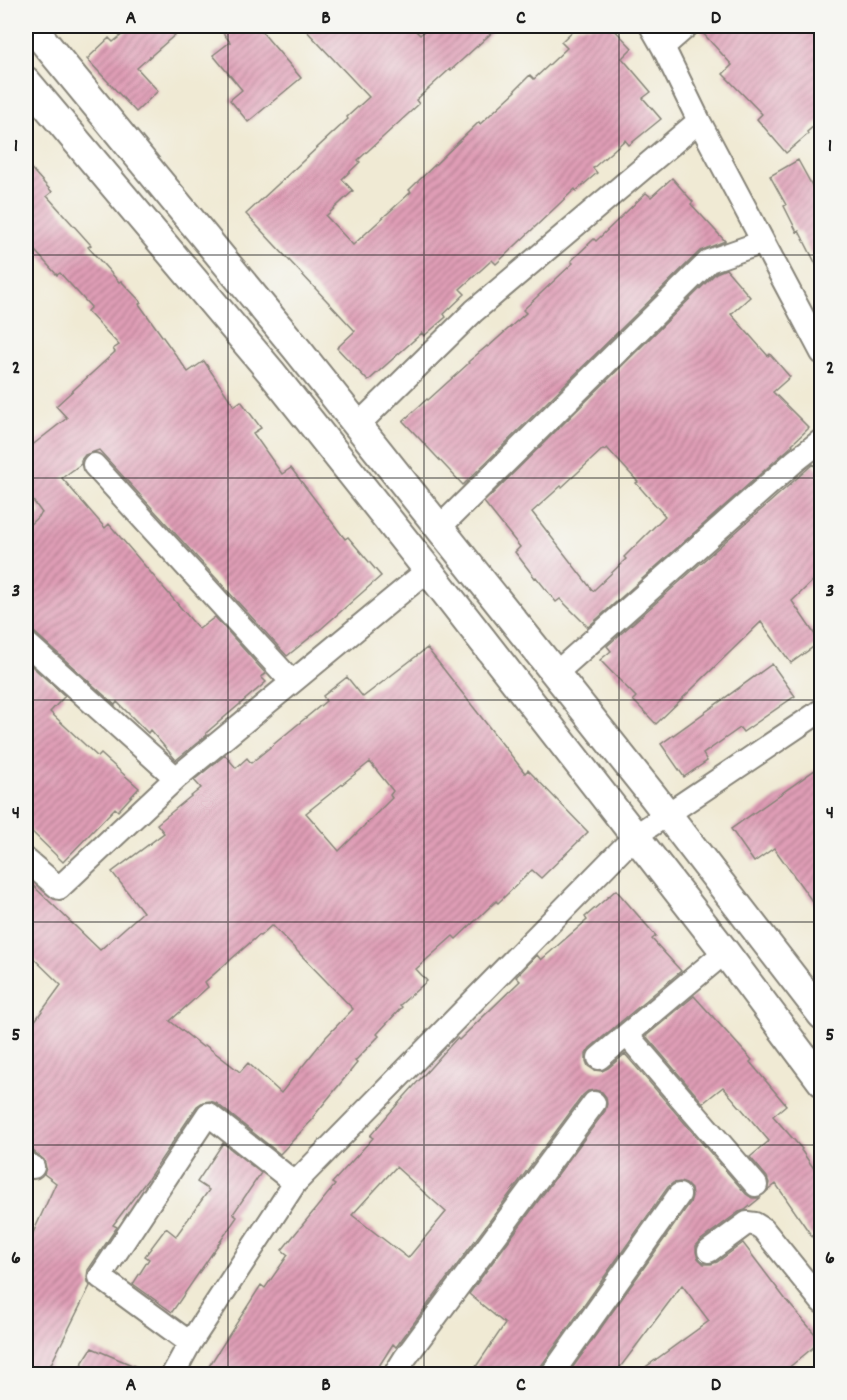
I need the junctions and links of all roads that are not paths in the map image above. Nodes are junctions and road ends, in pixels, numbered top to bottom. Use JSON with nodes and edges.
{"nodes":[{"id":1,"x":31,"y":26,"type":"edge"},
{"id":2,"x":651,"y":26,"type":"edge"},
{"id":3,"x":687,"y":26,"type":"edge"},
{"id":4,"x":663,"y":47,"type":"junction"},
{"id":5,"x":26,"y":81,"type":"edge"},
{"id":6,"x":699,"y":121,"type":"junction"},
{"id":7,"x":763,"y":242,"type":"junction"},
{"id":8,"x":822,"y":353,"type":"edge"},
{"id":9,"x":358,"y":426,"type":"junction"},
{"id":10,"x":822,"y":440,"type":"edge"},
{"id":11,"x":94,"y":465,"type":"dead end"},
{"id":12,"x":440,"y":528,"type":"junction"},
{"id":13,"x":428,"y":570,"type":"junction"},
{"id":14,"x":26,"y":643,"type":"edge"},
{"id":15,"x":556,"y":674,"type":"junction"},
{"id":16,"x":292,"y":682,"type":"junction"},
{"id":17,"x":822,"y":711,"type":"edge"},
{"id":18,"x":176,"y":778,"type":"junction"},
{"id":19,"x":667,"y":814,"type":"junction"},
{"id":20,"x":635,"y":836,"type":"junction"},
{"id":21,"x":26,"y":860,"type":"edge"},
{"id":22,"x":725,"y":952,"type":"junction"},
{"id":23,"x":822,"y":1015,"type":"edge"},
{"id":24,"x":627,"y":1035,"type":"junction"},
{"id":25,"x":599,"y":1058,"type":"dead end"},
{"id":26,"x":822,"y":1082,"type":"edge"},
{"id":27,"x":594,"y":1103,"type":"dead end"},
{"id":28,"x":295,"y":1183,"type":"junction"},
{"id":29,"x":756,"y":1185,"type":"dead end"},
{"id":30,"x":679,"y":1195,"type":"dead end"},
{"id":31,"x":709,"y":1251,"type":"dead end"},
{"id":32,"x":822,"y":1302,"type":"edge"},
{"id":33,"x":190,"y":1343,"type":"junction"},
{"id":34,"x":173,"y":1374,"type":"edge"},
{"id":35,"x":395,"y":1374,"type":"edge"},
{"id":36,"x":552,"y":1374,"type":"edge"}],
"edges":[{"from":1,"to":9,"type":"street"},
{"from":2,"to":4,"type":"street"},
{"from":3,"to":4,"type":"street"},
{"from":4,"to":6,"type":"street"},
{"from":5,"to":13,"type":"street"},
{"from":6,"to":7,"type":"street"},
{"from":6,"to":9,"type":"street"},
{"from":7,"to":8,"type":"street"},
{"from":7,"to":12,"type":"street"},
{"from":9,"to":12,"type":"street"},
{"from":10,"to":15,"type":"street"},
{"from":11,"to":16,"type":"street"},
{"from":12,"to":15,"type":"street"},
{"from":13,"to":16,"type":"street"},
{"from":13,"to":20,"type":"street"},
{"from":14,"to":18,"type":"street"},
{"from":15,"to":19,"type":"street"},
{"from":16,"to":18,"type":"street"},
{"from":17,"to":19,"type":"street"},
{"from":18,"to":21,"type":"street"},
{"from":19,"to":20,"type":"street"},
{"from":19,"to":23,"type":"street"},
{"from":20,"to":22,"type":"street"},
{"from":20,"to":28,"type":"street"},
{"from":22,"to":24,"type":"street"},
{"from":22,"to":26,"type":"street"},
{"from":24,"to":25,"type":"street"},
{"from":24,"to":29,"type":"street"},
{"from":27,"to":35,"type":"street"},
{"from":28,"to":33,"type":"street"},
{"from":28,"to":33,"type":"street"},
{"from":30,"to":36,"type":"street"},
{"from":31,"to":32,"type":"street"},
{"from":33,"to":34,"type":"street"}]}
